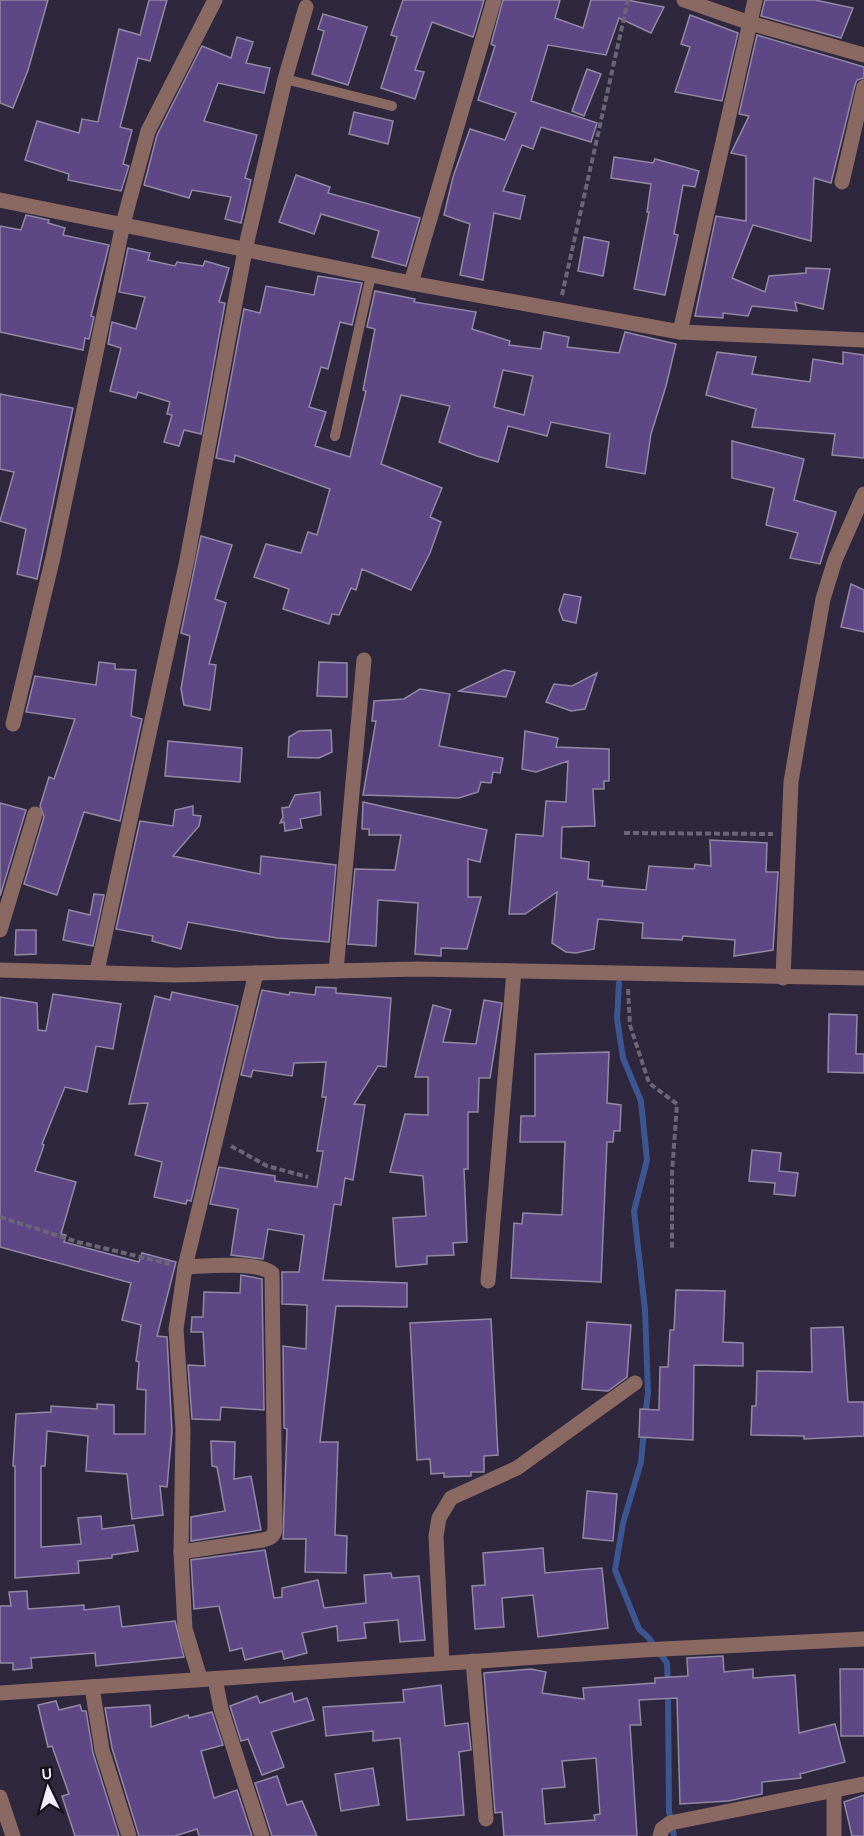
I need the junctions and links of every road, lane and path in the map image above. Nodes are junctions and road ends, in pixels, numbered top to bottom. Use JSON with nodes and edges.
{"nodes":[{"id":1,"x":215,"y":0,"type":"edge"},
{"id":2,"x":494,"y":0,"type":"edge"},
{"id":3,"x":628,"y":0,"type":"edge"},
{"id":4,"x":684,"y":0,"type":"edge"},
{"id":5,"x":755,"y":0,"type":"edge"},
{"id":6,"x":306,"y":7,"type":"dead end"},
{"id":7,"x":750,"y":22,"type":"junction"},
{"id":8,"x":864,"y":55,"type":"edge"},
{"id":9,"x":285,"y":79,"type":"junction"},
{"id":10,"x":864,"y":87,"type":"edge"},
{"id":11,"x":392,"y":106,"type":"dead end"},
{"id":12,"x":842,"y":182,"type":"dead end"},
{"id":13,"x":0,"y":200,"type":"edge"},
{"id":14,"x":123,"y":224,"type":"junction"},
{"id":15,"x":245,"y":250,"type":"junction"},
{"id":16,"x":371,"y":275,"type":"junction"},
{"id":17,"x":411,"y":284,"type":"junction"},
{"id":18,"x":558,"y":312,"type":"junction"},
{"id":19,"x":680,"y":332,"type":"junction"},
{"id":20,"x":864,"y":340,"type":"edge"},
{"id":21,"x":335,"y":436,"type":"dead end"},
{"id":22,"x":864,"y":494,"type":"edge"},
{"id":23,"x":364,"y":660,"type":"dead end"},
{"id":24,"x":12,"y":724,"type":"dead end"},
{"id":25,"x":35,"y":814,"type":"dead end"},
{"id":26,"x":624,"y":833,"type":"dead end"},
{"id":27,"x":789,"y":834,"type":"junction"},
{"id":28,"x":0,"y":930,"type":"edge"},
{"id":29,"x":0,"y":970,"type":"edge"},
{"id":30,"x":98,"y":971,"type":"junction"},
{"id":31,"x":336,"y":971,"type":"junction"},
{"id":32,"x":514,"y":971,"type":"junction"},
{"id":33,"x":256,"y":973,"type":"junction"},
{"id":34,"x":627,"y":973,"type":"junction"},
{"id":35,"x":783,"y":978,"type":"junction"},
{"id":36,"x":864,"y":978,"type":"edge"},
{"id":37,"x":215,"y":1136,"type":"junction"},
{"id":38,"x":308,"y":1177,"type":"dead end"},
{"id":39,"x":0,"y":1217,"type":"edge"},
{"id":40,"x":672,"y":1250,"type":"dead end"},
{"id":41,"x":185,"y":1267,"type":"junction"},
{"id":42,"x":488,"y":1281,"type":"dead end"},
{"id":43,"x":635,"y":1383,"type":"dead end"},
{"id":44,"x":181,"y":1552,"type":"junction"},
{"id":45,"x":864,"y":1639,"type":"edge"},
{"id":46,"x":473,"y":1661,"type":"junction"},
{"id":47,"x":442,"y":1663,"type":"junction"},
{"id":48,"x":208,"y":1679,"type":"junction"},
{"id":49,"x":92,"y":1687,"type":"junction"},
{"id":50,"x":0,"y":1693,"type":"edge"},
{"id":51,"x":864,"y":1784,"type":"edge"},
{"id":52,"x":834,"y":1791,"type":"junction"},
{"id":53,"x":0,"y":1797,"type":"edge"},
{"id":54,"x":486,"y":1819,"type":"dead end"},
{"id":55,"x":13,"y":1836,"type":"edge"},
{"id":56,"x":129,"y":1836,"type":"edge"},
{"id":57,"x":262,"y":1836,"type":"edge"},
{"id":58,"x":660,"y":1836,"type":"edge"},
{"id":59,"x":834,"y":1836,"type":"edge"}],
"edges":[{"from":1,"to":14,"type":"street"},
{"from":2,"to":17,"type":"street"},
{"from":3,"to":18,"type":"path"},
{"from":4,"to":7,"type":"street"},
{"from":5,"to":7,"type":"street"},
{"from":6,"to":9,"type":"street"},
{"from":7,"to":8,"type":"street"},
{"from":7,"to":19,"type":"street"},
{"from":9,"to":11,"type":"lane"},
{"from":9,"to":15,"type":"street"},
{"from":10,"to":12,"type":"street"},
{"from":13,"to":14,"type":"street"},
{"from":14,"to":15,"type":"street"},
{"from":14,"to":24,"type":"street"},
{"from":15,"to":16,"type":"street"},
{"from":15,"to":30,"type":"street"},
{"from":16,"to":17,"type":"street"},
{"from":16,"to":21,"type":"lane"},
{"from":17,"to":18,"type":"street"},
{"from":18,"to":19,"type":"street"},
{"from":19,"to":20,"type":"street"},
{"from":22,"to":27,"type":"street"},
{"from":23,"to":31,"type":"street"},
{"from":25,"to":28,"type":"street"},
{"from":26,"to":27,"type":"path"},
{"from":27,"to":35,"type":"street"},
{"from":29,"to":30,"type":"street"},
{"from":30,"to":33,"type":"street"},
{"from":31,"to":32,"type":"street"},
{"from":31,"to":33,"type":"street"},
{"from":32,"to":34,"type":"street"},
{"from":32,"to":42,"type":"street"},
{"from":33,"to":37,"type":"street"},
{"from":34,"to":35,"type":"street"},
{"from":34,"to":40,"type":"path"},
{"from":35,"to":36,"type":"street"},
{"from":37,"to":38,"type":"path"},
{"from":37,"to":41,"type":"street"},
{"from":39,"to":41,"type":"path"},
{"from":41,"to":44,"type":"street"},
{"from":41,"to":44,"type":"street"},
{"from":43,"to":47,"type":"street"},
{"from":44,"to":48,"type":"street"},
{"from":45,"to":46,"type":"street"},
{"from":46,"to":47,"type":"street"},
{"from":46,"to":54,"type":"street"},
{"from":47,"to":48,"type":"street"},
{"from":48,"to":49,"type":"street"},
{"from":48,"to":57,"type":"street"},
{"from":49,"to":50,"type":"street"},
{"from":49,"to":56,"type":"street"},
{"from":51,"to":52,"type":"street"},
{"from":52,"to":58,"type":"street"},
{"from":52,"to":59,"type":"street"},
{"from":53,"to":55,"type":"street"}]}
